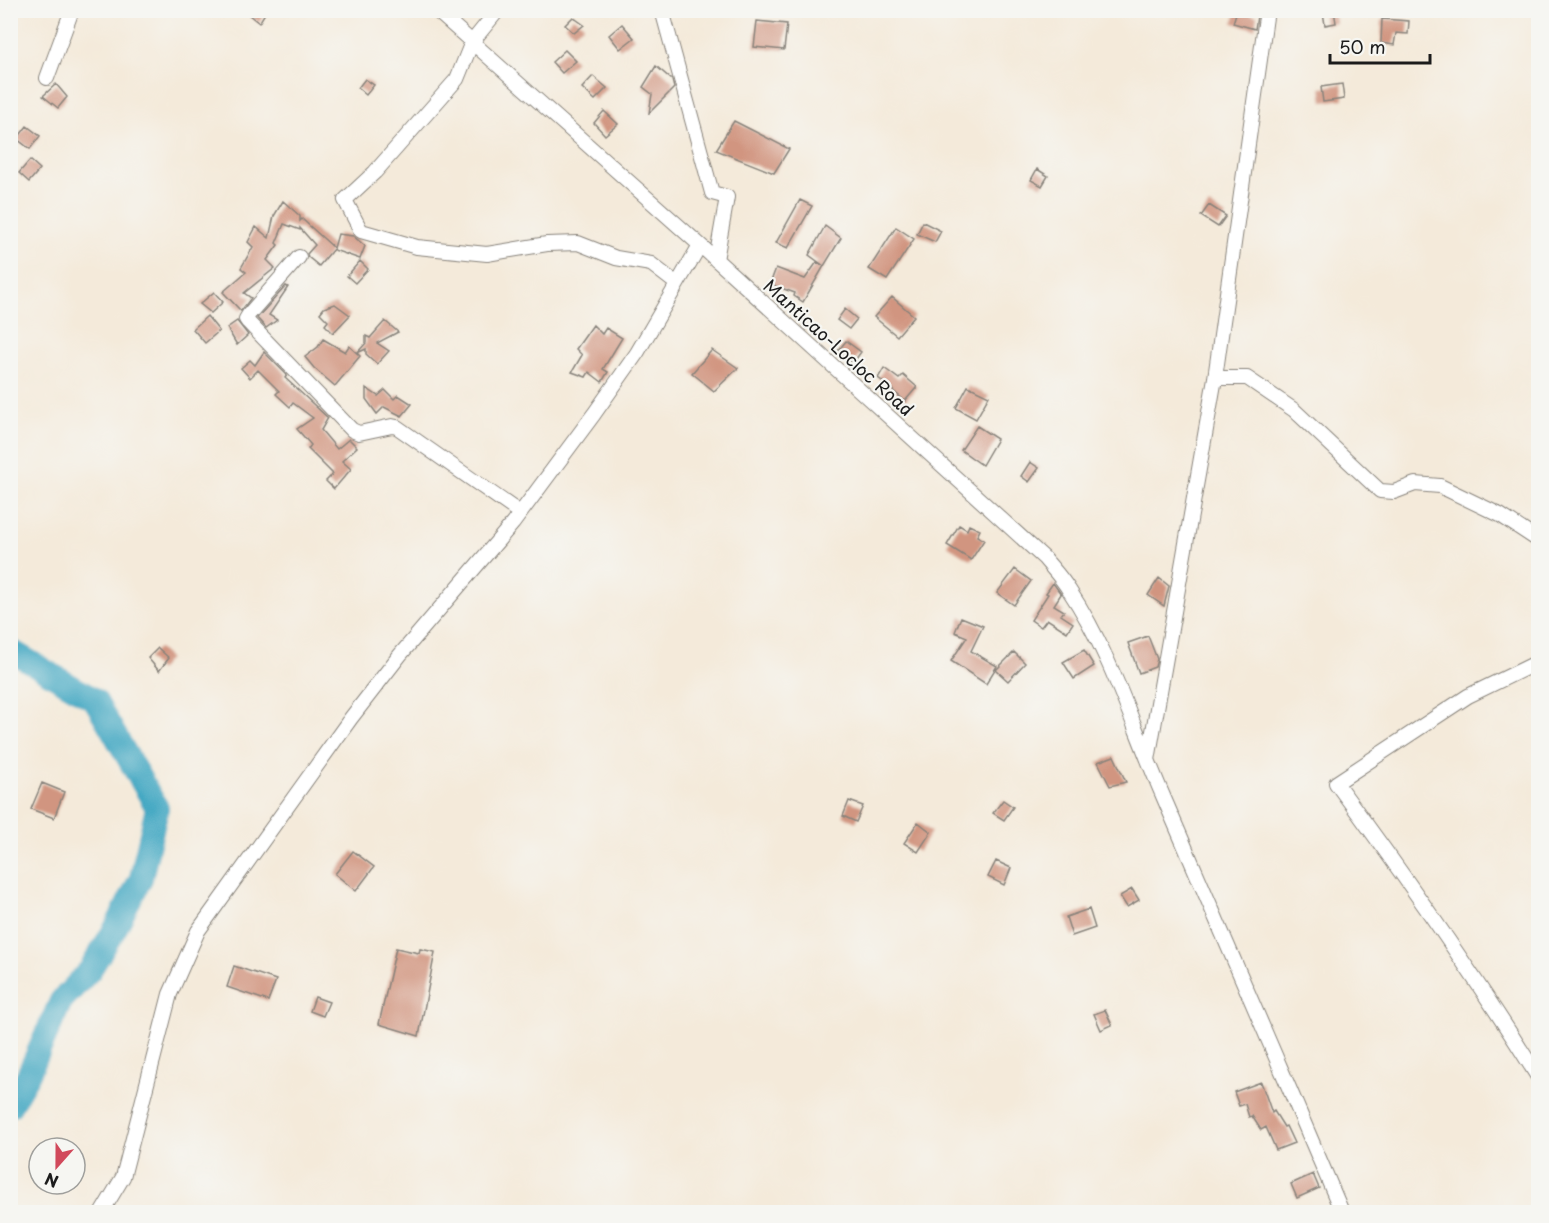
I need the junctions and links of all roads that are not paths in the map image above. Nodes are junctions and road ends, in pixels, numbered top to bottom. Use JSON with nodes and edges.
{"nodes":[{"id":1,"x":72,"y":10,"type":"edge"},
{"id":2,"x":436,"y":10,"type":"edge"},
{"id":3,"x":498,"y":10,"type":"edge"},
{"id":4,"x":662,"y":10,"type":"edge"},
{"id":5,"x":1267,"y":10,"type":"edge"},
{"id":6,"x":472,"y":42,"type":"junction"},
{"id":7,"x":46,"y":78,"type":"dead end"},
{"id":8,"x":700,"y":245,"type":"junction"},
{"id":9,"x":299,"y":257,"type":"dead end"},
{"id":10,"x":716,"y":260,"type":"junction"},
{"id":11,"x":677,"y":284,"type":"junction"},
{"id":12,"x":1215,"y":378,"type":"junction"},
{"id":13,"x":520,"y":513,"type":"junction"},
{"id":14,"x":1539,"y":540,"type":"edge"},
{"id":15,"x":1539,"y":662,"type":"edge"},
{"id":16,"x":1148,"y":762,"type":"junction"},
{"id":17,"x":1539,"y":1077,"type":"edge"},
{"id":18,"x":102,"y":1212,"type":"edge"},
{"id":19,"x":1342,"y":1212,"type":"edge"}],
"edges":[{"from":1,"to":7,"type":"street"},
{"from":2,"to":6,"type":"street","name":"Manticao-Locloc Road"},
{"from":3,"to":6,"type":"street"},
{"from":4,"to":10,"type":"street"},
{"from":5,"to":12,"type":"street"},
{"from":6,"to":8,"type":"street","name":"Manticao-Locloc Road"},
{"from":6,"to":11,"type":"street"},
{"from":8,"to":10,"type":"street","name":"Manticao-Locloc Road"},
{"from":8,"to":11,"type":"street"},
{"from":9,"to":13,"type":"street"},
{"from":10,"to":16,"type":"street","name":"Manticao-Locloc Road"},
{"from":11,"to":13,"type":"street"},
{"from":12,"to":14,"type":"street"},
{"from":12,"to":16,"type":"street"},
{"from":13,"to":18,"type":"street"},
{"from":15,"to":17,"type":"street"},
{"from":16,"to":19,"type":"street","name":"Manticao-Locloc Road"}]}
